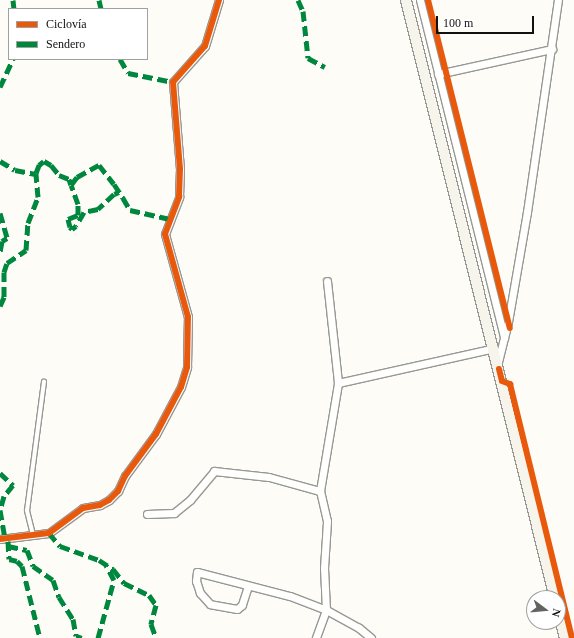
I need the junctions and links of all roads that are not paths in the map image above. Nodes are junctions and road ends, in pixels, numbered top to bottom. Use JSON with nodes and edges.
{"nodes":[{"id":1,"x":219,"y":0,"type":"edge"},
{"id":2,"x":406,"y":0,"type":"edge"},
{"id":3,"x":420,"y":0,"type":"edge"},
{"id":4,"x":558,"y":0,"type":"edge"},
{"id":5,"x":552,"y":49,"type":"junction"},
{"id":6,"x":438,"y":74,"type":"junction"},
{"id":7,"x":327,"y":281,"type":"dead end"},
{"id":8,"x":511,"y":301,"type":"junction"},
{"id":9,"x":496,"y":304,"type":"junction"},
{"id":10,"x":504,"y":340,"type":"junction"},
{"id":11,"x":494,"y":348,"type":"junction"},
{"id":12,"x":498,"y":362,"type":"junction"},
{"id":13,"x":44,"y":382,"type":"dead end"},
{"id":14,"x":338,"y":383,"type":"junction"},
{"id":15,"x":320,"y":491,"type":"junction"},
{"id":16,"x":147,"y":514,"type":"dead end"},
{"id":17,"x":33,"y":536,"type":"junction"},
{"id":18,"x":0,"y":539,"type":"edge"},
{"id":19,"x":248,"y":586,"type":"junction"},
{"id":20,"x":553,"y":590,"type":"edge"},
{"id":21,"x":326,"y":610,"type":"junction"},
{"id":22,"x":316,"y":638,"type":"edge"},
{"id":23,"x":371,"y":638,"type":"edge"}],
"edges":[{"from":1,"to":17,"type":"street"},
{"from":2,"to":11,"type":"main road"},
{"from":3,"to":6,"type":"street"},
{"from":4,"to":5,"type":"street"},
{"from":5,"to":6,"type":"street"},
{"from":5,"to":8,"type":"street"},
{"from":6,"to":9,"type":"street"},
{"from":7,"to":14,"type":"street"},
{"from":8,"to":9,"type":"street"},
{"from":8,"to":10,"type":"street"},
{"from":9,"to":10,"type":"street"},
{"from":10,"to":12,"type":"street"},
{"from":11,"to":12,"type":"main road"},
{"from":11,"to":14,"type":"street"},
{"from":12,"to":20,"type":"main road"},
{"from":13,"to":17,"type":"lane"},
{"from":14,"to":15,"type":"street"},
{"from":15,"to":16,"type":"street"},
{"from":15,"to":21,"type":"street"},
{"from":17,"to":18,"type":"street"},
{"from":19,"to":19,"type":"street"},
{"from":19,"to":21,"type":"street"},
{"from":21,"to":22,"type":"street"},
{"from":21,"to":23,"type":"street"}]}
